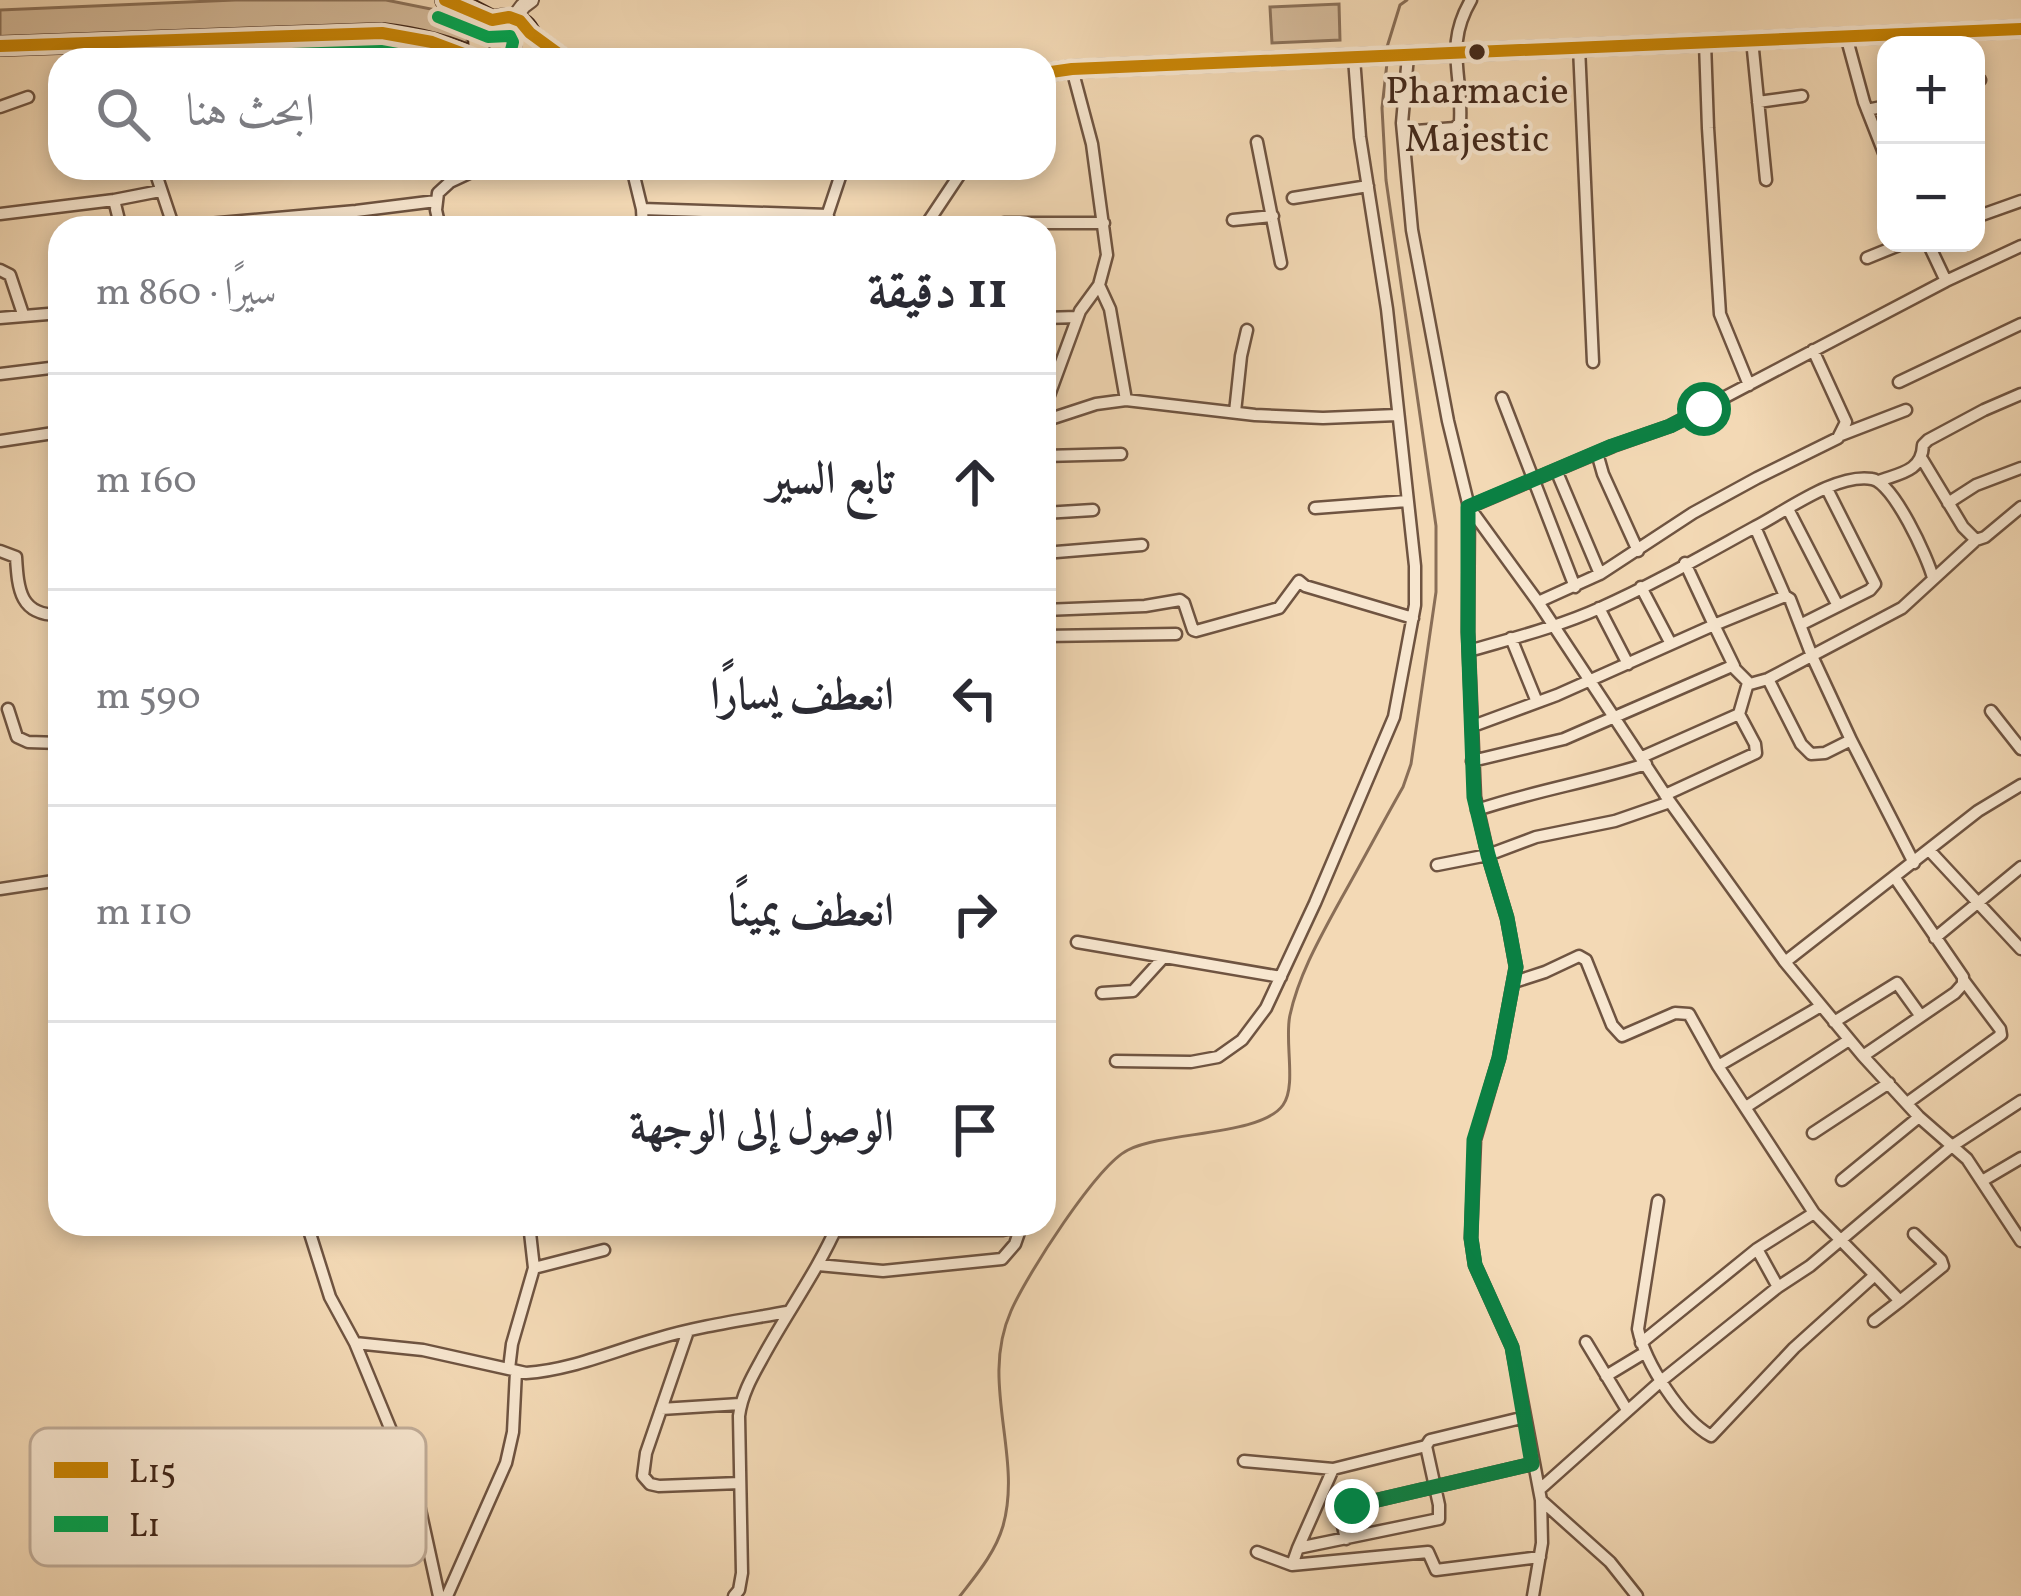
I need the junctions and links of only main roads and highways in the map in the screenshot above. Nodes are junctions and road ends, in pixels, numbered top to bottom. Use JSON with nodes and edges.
{"nodes":[{"id":1,"x":445,"y":0,"type":"edge"},
{"id":2,"x":471,"y":4,"type":"edge"},
{"id":3,"x":492,"y":20,"type":"junction"},
{"id":4,"x":2021,"y":29,"type":"edge"},
{"id":5,"x":530,"y":33,"type":"junction"},
{"id":6,"x":1948,"y":36,"type":"edge"},
{"id":7,"x":1877,"y":37,"type":"edge"},
{"id":8,"x":0,"y":46,"type":"edge"},
{"id":9,"x":54,"y":48,"type":"edge"},
{"id":10,"x":164,"y":48,"type":"edge"},
{"id":11,"x":453,"y":48,"type":"edge"},
{"id":12,"x":479,"y":48,"type":"edge"},
{"id":13,"x":531,"y":48,"type":"edge"},
{"id":14,"x":551,"y":48,"type":"edge"},
{"id":15,"x":1056,"y":71,"type":"edge"}],
"edges":[{"from":1,"to":2,"type":"main road"},
{"from":2,"to":3,"type":"main road"},
{"from":3,"to":5,"type":"main road"},
{"from":3,"to":12,"type":"main road"},
{"from":4,"to":6,"type":"main road"},
{"from":5,"to":13,"type":"main road"},
{"from":5,"to":14,"type":"main road"},
{"from":7,"to":15,"type":"main road"},
{"from":8,"to":9,"type":"main road"},
{"from":10,"to":11,"type":"main road"}]}
